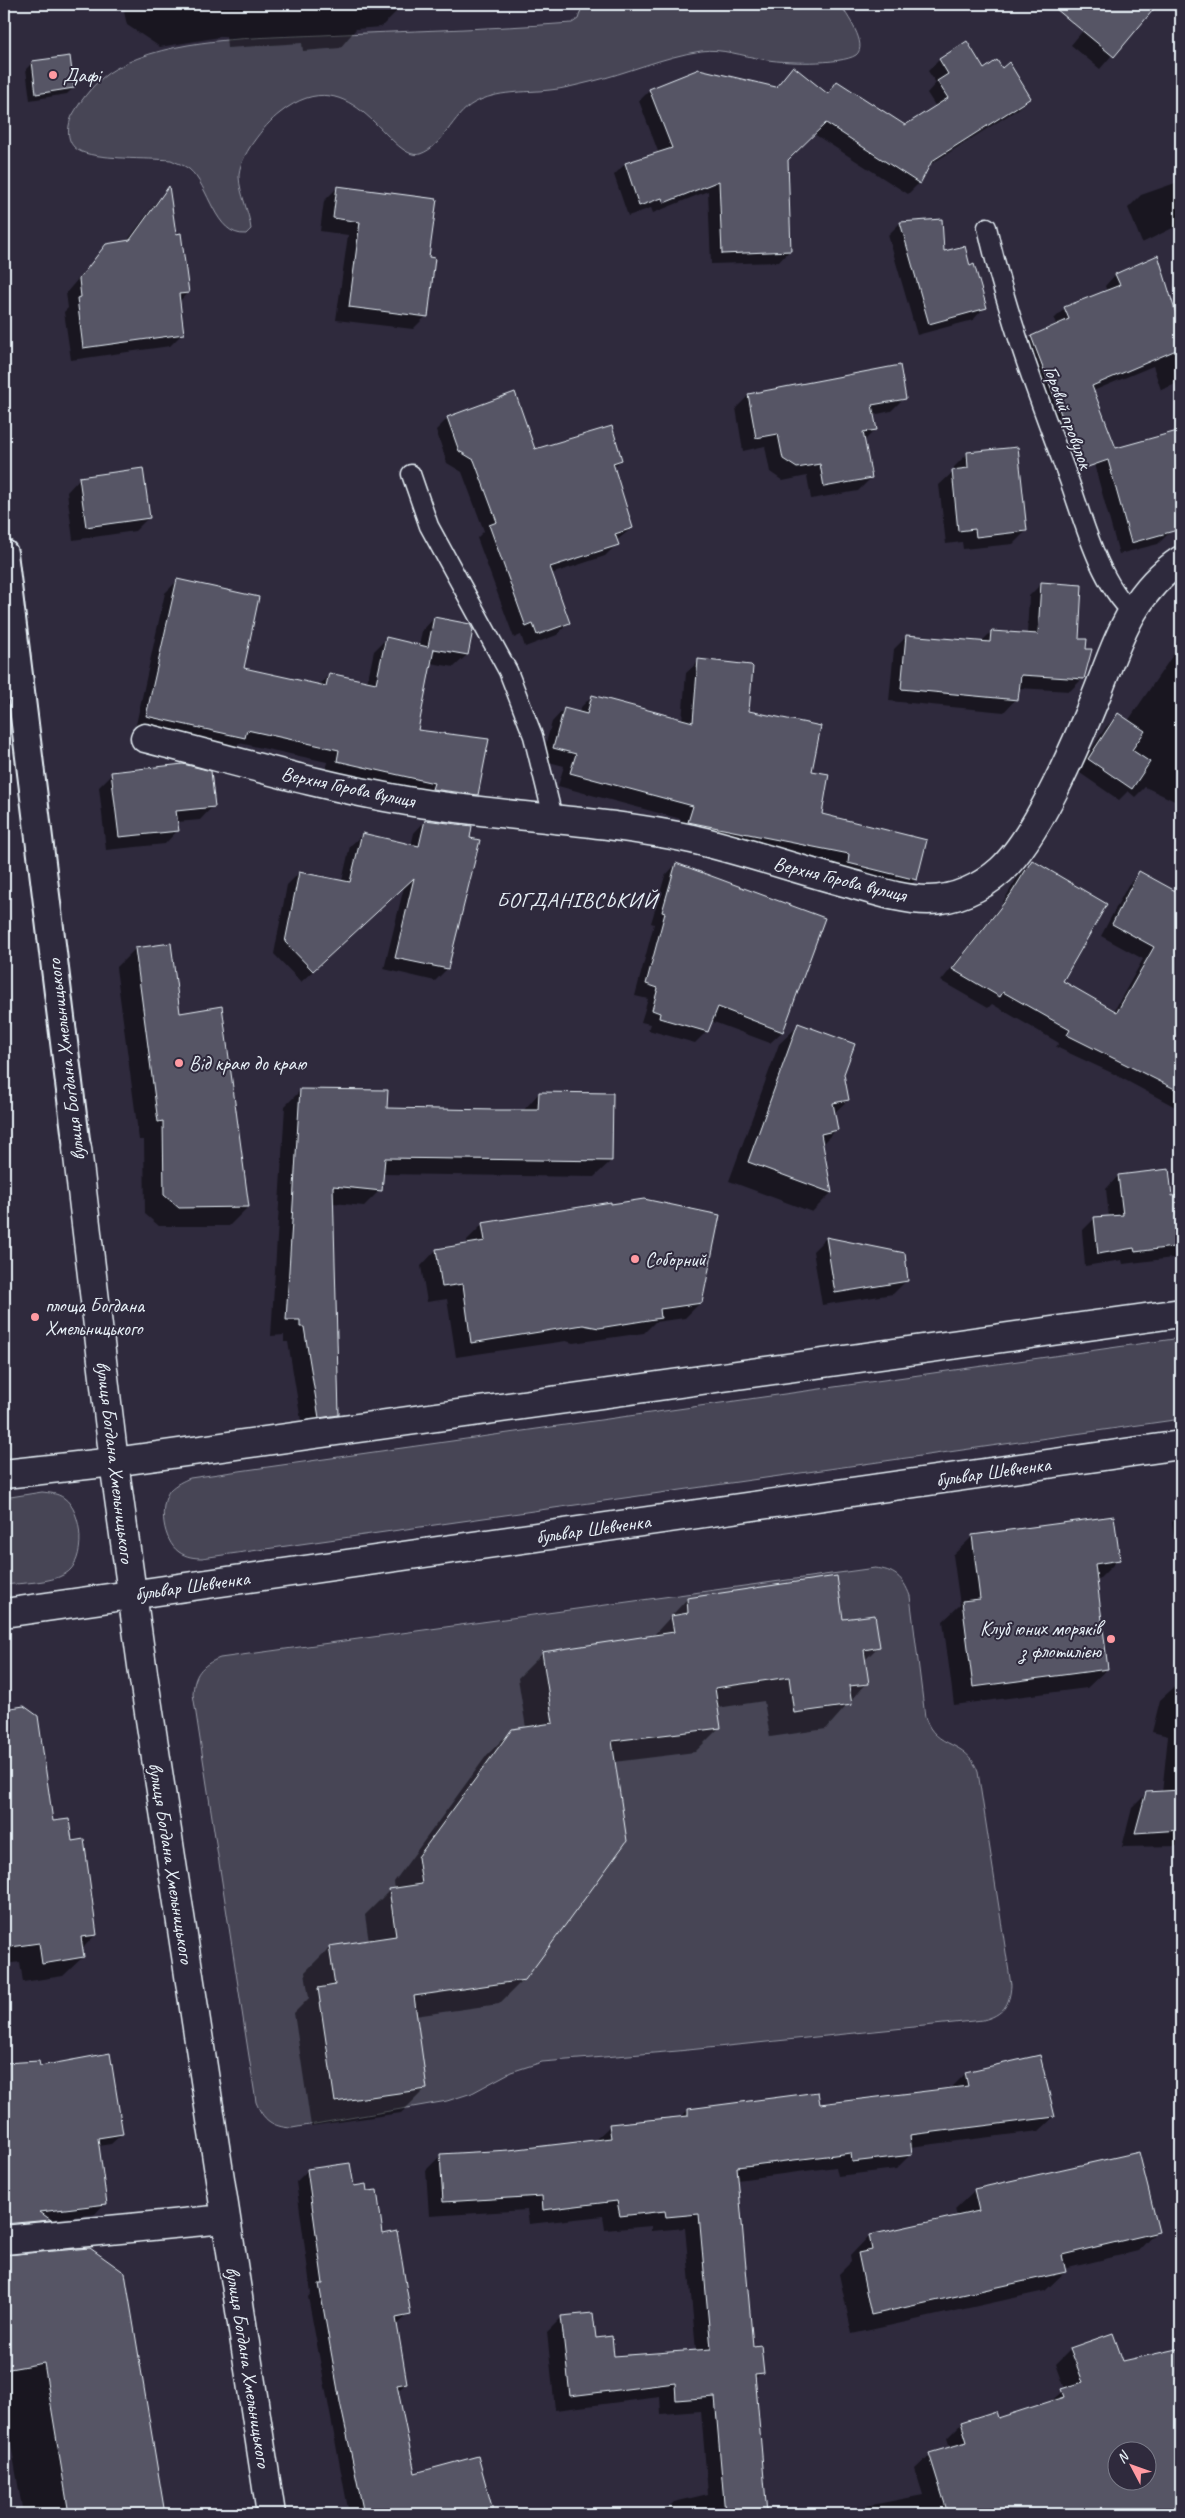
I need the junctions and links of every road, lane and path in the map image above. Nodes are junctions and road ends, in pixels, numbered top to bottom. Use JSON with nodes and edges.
{"nodes":[{"id":1,"x":987,"y":228,"type":"dead end"},
{"id":2,"x":411,"y":474,"type":"dead end"},
{"id":3,"x":4,"y":553,"type":"edge"},
{"id":4,"x":1181,"y":560,"type":"edge"},
{"id":5,"x":1132,"y":612,"type":"junction"},
{"id":6,"x":145,"y":738,"type":"dead end"},
{"id":7,"x":553,"y":817,"type":"junction"},
{"id":8,"x":77,"y":1148,"type":"joint"},
{"id":9,"x":1181,"y":1313,"type":"edge"},
{"id":10,"x":1181,"y":1445,"type":"edge"},
{"id":11,"x":114,"y":1462,"type":"junction"},
{"id":12,"x":4,"y":1474,"type":"edge"},
{"id":13,"x":132,"y":1595,"type":"junction"},
{"id":14,"x":4,"y":1613,"type":"edge"},
{"id":15,"x":225,"y":2220,"type":"junction"},
{"id":16,"x":4,"y":2240,"type":"edge"},
{"id":17,"x":271,"y":2514,"type":"edge"}],
"edges":[{"from":1,"to":5,"type":"lane","name":"Горовий провулок"},
{"from":2,"to":7,"type":"lane"},
{"from":3,"to":8,"type":"street","name":"вулиця Богдана Хмельницького"},
{"from":4,"to":5,"type":"street","name":"Верхня Горова вулиця"},
{"from":5,"to":7,"type":"street","name":"Верхня Горова вулиця"},
{"from":6,"to":7,"type":"street","name":"Верхня Горова вулиця"},
{"from":8,"to":11,"type":"street","name":"вулиця Богдана Хмельницького"},
{"from":9,"to":11,"type":"street"},
{"from":10,"to":13,"type":"street","name":"бульвар Шевченка"},
{"from":11,"to":12,"type":"street"},
{"from":11,"to":13,"type":"street","name":"вулиця Богдана Хмельницького"},
{"from":13,"to":14,"type":"street","name":"бульвар Шевченка"},
{"from":13,"to":15,"type":"street","name":"вулиця Богдана Хмельницького"},
{"from":15,"to":16,"type":"street"},
{"from":15,"to":17,"type":"street","name":"вулиця Богдана Хмельницького"}]}
